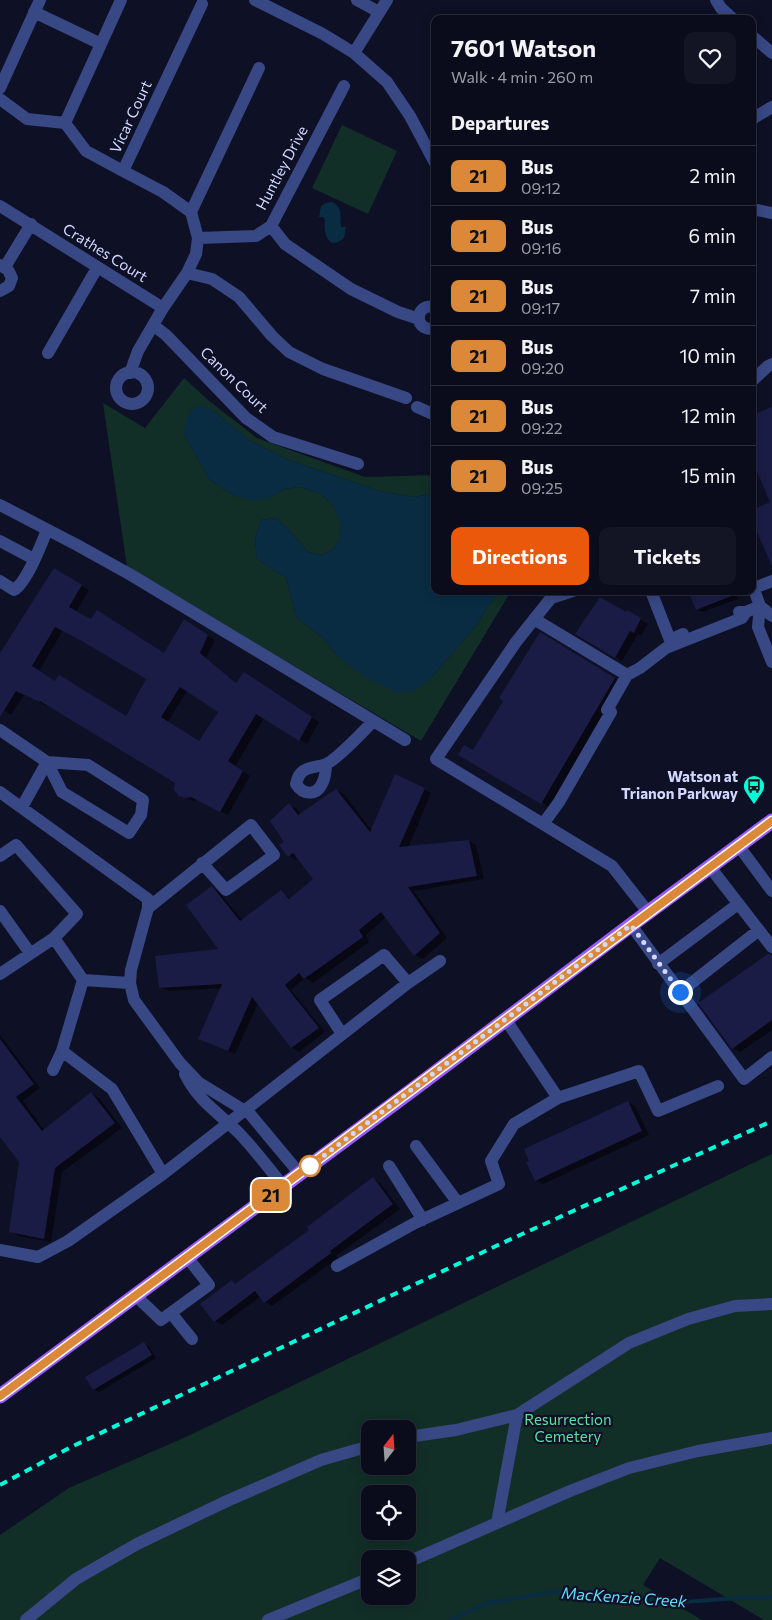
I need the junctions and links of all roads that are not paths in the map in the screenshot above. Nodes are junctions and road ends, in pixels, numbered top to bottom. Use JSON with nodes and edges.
{"nodes":[{"id":1,"x":121,"y":0,"type":"edge"},
{"id":2,"x":255,"y":0,"type":"edge"},
{"id":3,"x":357,"y":0,"type":"edge"},
{"id":4,"x":387,"y":0,"type":"edge"},
{"id":5,"x":716,"y":0,"type":"edge"},
{"id":6,"x":202,"y":4,"type":"dead end"},
{"id":7,"x":37,"y":6,"type":"edge"},
{"id":8,"x":380,"y":12,"type":"junction"},
{"id":9,"x":729,"y":15,"type":"edge"},
{"id":10,"x":756,"y":39,"type":"edge"},
{"id":11,"x":101,"y":44,"type":"junction"},
{"id":12,"x":354,"y":53,"type":"junction"},
{"id":13,"x":772,"y":53,"type":"edge"},
{"id":14,"x":259,"y":68,"type":"dead end"},
{"id":15,"x":344,"y":86,"type":"dead end"},
{"id":16,"x":0,"y":88,"type":"edge"},
{"id":17,"x":0,"y":99,"type":"edge"},
{"id":18,"x":772,"y":107,"type":"edge"},
{"id":19,"x":756,"y":117,"type":"edge"},
{"id":20,"x":65,"y":123,"type":"junction"},
{"id":21,"x":431,"y":155,"type":"edge"},
{"id":22,"x":123,"y":171,"type":"junction"},
{"id":23,"x":0,"y":206,"type":"edge"},
{"id":24,"x":756,"y":209,"type":"edge"},
{"id":25,"x":191,"y":212,"type":"junction"},
{"id":26,"x":772,"y":213,"type":"edge"},
{"id":27,"x":31,"y":224,"type":"junction"},
{"id":28,"x":270,"y":226,"type":"junction"},
{"id":29,"x":198,"y":238,"type":"junction"},
{"id":30,"x":2,"y":266,"type":"edge"},
{"id":31,"x":97,"y":268,"type":"junction"},
{"id":32,"x":187,"y":273,"type":"junction"},
{"id":33,"x":0,"y":291,"type":"edge"},
{"id":34,"x":431,"y":306,"type":"edge"},
{"id":35,"x":163,"y":308,"type":"junction"},
{"id":36,"x":419,"y":318,"type":"junction"},
{"id":37,"x":153,"y":325,"type":"junction"},
{"id":38,"x":431,"y":328,"type":"edge"},
{"id":39,"x":48,"y":352,"type":"dead end"},
{"id":40,"x":772,"y":364,"type":"edge"},
{"id":41,"x":130,"y":373,"type":"dead end"},
{"id":42,"x":756,"y":377,"type":"edge"},
{"id":43,"x":406,"y":398,"type":"dead end"},
{"id":44,"x":417,"y":407,"type":"dead end"},
{"id":45,"x":431,"y":413,"type":"edge"},
{"id":46,"x":358,"y":464,"type":"dead end"},
{"id":47,"x":0,"y":505,"type":"edge"},
{"id":48,"x":47,"y":530,"type":"junction"},
{"id":49,"x":0,"y":541,"type":"edge"},
{"id":50,"x":34,"y":559,"type":"junction"},
{"id":51,"x":772,"y":581,"type":"edge"},
{"id":52,"x":0,"y":582,"type":"edge"},
{"id":53,"x":756,"y":585,"type":"edge"},
{"id":54,"x":560,"y":595,"type":"edge"},
{"id":55,"x":646,"y":595,"type":"edge"},
{"id":56,"x":653,"y":595,"type":"edge"},
{"id":57,"x":756,"y":595,"type":"edge"},
{"id":58,"x":760,"y":606,"type":"junction"},
{"id":59,"x":746,"y":612,"type":"junction"},
{"id":60,"x":772,"y":616,"type":"edge"},
{"id":61,"x":534,"y":619,"type":"junction"},
{"id":62,"x":666,"y":648,"type":"junction"},
{"id":63,"x":772,"y":662,"type":"edge"},
{"id":64,"x":627,"y":675,"type":"junction"},
{"id":65,"x":373,"y":721,"type":"junction"},
{"id":66,"x":0,"y":730,"type":"edge"},
{"id":67,"x":405,"y":740,"type":"dead end"},
{"id":68,"x":47,"y":762,"type":"junction"},
{"id":69,"x":326,"y":764,"type":"dead end"},
{"id":70,"x":0,"y":792,"type":"edge"},
{"id":71,"x":22,"y":807,"type":"junction"},
{"id":72,"x":772,"y":821,"type":"edge"},
{"id":73,"x":543,"y":824,"type":"junction"},
{"id":74,"x":738,"y":846,"type":"junction"},
{"id":75,"x":0,"y":856,"type":"edge"},
{"id":76,"x":202,"y":863,"type":"junction"},
{"id":77,"x":710,"y":867,"type":"junction"},
{"id":78,"x":772,"y":891,"type":"edge"},
{"id":79,"x":738,"y":904,"type":"junction"},
{"id":80,"x":148,"y":908,"type":"junction"},
{"id":81,"x":0,"y":911,"type":"edge"},
{"id":82,"x":648,"y":912,"type":"junction"},
{"id":83,"x":631,"y":925,"type":"junction"},
{"id":84,"x":759,"y":930,"type":"junction"},
{"id":85,"x":54,"y":938,"type":"junction"},
{"id":86,"x":772,"y":947,"type":"edge"},
{"id":87,"x":30,"y":953,"type":"junction"},
{"id":88,"x":440,"y":961,"type":"dead end"},
{"id":89,"x":658,"y":964,"type":"junction"},
{"id":90,"x":1,"y":972,"type":"edge"},
{"id":91,"x":83,"y":980,"type":"junction"},
{"id":92,"x":130,"y":983,"type":"junction"},
{"id":93,"x":408,"y":983,"type":"junction"},
{"id":94,"x":680,"y":992,"type":"junction"},
{"id":95,"x":506,"y":1020,"type":"junction"},
{"id":96,"x":342,"y":1034,"type":"junction"},
{"id":97,"x":62,"y":1051,"type":"junction"},
{"id":98,"x":772,"y":1057,"type":"edge"},
{"id":99,"x":180,"y":1062,"type":"junction"},
{"id":100,"x":53,"y":1070,"type":"dead end"},
{"id":101,"x":718,"y":1086,"type":"dead end"},
{"id":102,"x":558,"y":1098,"type":"junction"},
{"id":103,"x":245,"y":1111,"type":"junction"},
{"id":104,"x":228,"y":1124,"type":"junction"},
{"id":105,"x":416,"y":1146,"type":"dead end"},
{"id":106,"x":389,"y":1166,"type":"dead end"},
{"id":107,"x":163,"y":1174,"type":"junction"},
{"id":108,"x":300,"y":1174,"type":"junction"},
{"id":109,"x":283,"y":1186,"type":"junction"},
{"id":110,"x":458,"y":1204,"type":"junction"},
{"id":111,"x":423,"y":1220,"type":"junction"},
{"id":112,"x":0,"y":1250,"type":"edge"},
{"id":113,"x":188,"y":1257,"type":"junction"},
{"id":114,"x":337,"y":1266,"type":"dead end"},
{"id":115,"x":135,"y":1296,"type":"junction"},
{"id":116,"x":772,"y":1304,"type":"edge"},
{"id":117,"x":171,"y":1313,"type":"junction"},
{"id":118,"x":192,"y":1339,"type":"dead end"},
{"id":119,"x":0,"y":1396,"type":"edge"},
{"id":120,"x":517,"y":1415,"type":"junction"},
{"id":121,"x":416,"y":1437,"type":"edge"},
{"id":122,"x":772,"y":1438,"type":"edge"},
{"id":123,"x":361,"y":1449,"type":"edge"},
{"id":124,"x":497,"y":1523,"type":"junction"},
{"id":125,"x":416,"y":1558,"type":"edge"},
{"id":126,"x":361,"y":1582,"type":"edge"},
{"id":127,"x":26,"y":1620,"type":"edge"},
{"id":128,"x":268,"y":1620,"type":"edge"}],
"edges":[{"from":1,"to":11,"type":"street"},
{"from":2,"to":12,"type":"street"},
{"from":3,"to":8,"type":"street"},
{"from":4,"to":8,"type":"street"},
{"from":5,"to":9,"type":"street"},
{"from":6,"to":22,"type":"street","name":"Vicar Court"},
{"from":7,"to":11,"type":"street"},
{"from":7,"to":16,"type":"street"},
{"from":8,"to":12,"type":"street"},
{"from":10,"to":13,"type":"street"},
{"from":11,"to":20,"type":"street"},
{"from":12,"to":21,"type":"street"},
{"from":14,"to":25,"type":"street"},
{"from":15,"to":28,"type":"street","name":"Huntley Drive"},
{"from":17,"to":20,"type":"street"},
{"from":18,"to":19,"type":"street"},
{"from":20,"to":22,"type":"street"},
{"from":22,"to":25,"type":"street","name":"Vicar Court"},
{"from":23,"to":27,"type":"street","name":"Crathes Court"},
{"from":24,"to":26,"type":"street"},
{"from":25,"to":29,"type":"street"},
{"from":27,"to":30,"type":"street"},
{"from":27,"to":31,"type":"street","name":"Crathes Court"},
{"from":28,"to":29,"type":"street","name":"Huntley Drive"},
{"from":28,"to":36,"type":"street"},
{"from":29,"to":32,"type":"street"},
{"from":30,"to":33,"type":"street"},
{"from":31,"to":35,"type":"street","name":"Crathes Court"},
{"from":31,"to":39,"type":"street"},
{"from":32,"to":35,"type":"street"},
{"from":32,"to":43,"type":"street"},
{"from":34,"to":36,"type":"street"},
{"from":35,"to":37,"type":"street"},
{"from":36,"to":38,"type":"street"},
{"from":37,"to":41,"type":"street"},
{"from":37,"to":46,"type":"street","name":"Canon Court"},
{"from":40,"to":42,"type":"street"},
{"from":44,"to":45,"type":"street"},
{"from":47,"to":48,"type":"street"},
{"from":48,"to":50,"type":"street"},
{"from":48,"to":65,"type":"street"},
{"from":49,"to":50,"type":"street"},
{"from":50,"to":52,"type":"street"},
{"from":51,"to":53,"type":"street"},
{"from":54,"to":61,"type":"street"},
{"from":55,"to":62,"type":"street"},
{"from":56,"to":59,"type":"street"},
{"from":57,"to":58,"type":"street"},
{"from":58,"to":59,"type":"street"},
{"from":58,"to":60,"type":"street"},
{"from":58,"to":63,"type":"street"},
{"from":59,"to":62,"type":"street"},
{"from":61,"to":64,"type":"street"},
{"from":61,"to":73,"type":"street"},
{"from":62,"to":64,"type":"street"},
{"from":64,"to":73,"type":"street"},
{"from":65,"to":67,"type":"street"},
{"from":65,"to":69,"type":"street"},
{"from":66,"to":68,"type":"street"},
{"from":68,"to":68,"type":"street"},
{"from":68,"to":71,"type":"street"},
{"from":70,"to":71,"type":"street"},
{"from":71,"to":80,"type":"street"},
{"from":72,"to":74,"type":"main road"},
{"from":73,"to":82,"type":"street"},
{"from":74,"to":77,"type":"main road"},
{"from":74,"to":78,"type":"street"},
{"from":75,"to":85,"type":"street"},
{"from":76,"to":76,"type":"street"},
{"from":76,"to":80,"type":"street"},
{"from":77,"to":79,"type":"street"},
{"from":77,"to":82,"type":"main road"},
{"from":79,"to":84,"type":"street"},
{"from":79,"to":89,"type":"street"},
{"from":80,"to":92,"type":"street"},
{"from":81,"to":87,"type":"street"},
{"from":82,"to":83,"type":"main road"},
{"from":83,"to":89,"type":"street"},
{"from":83,"to":95,"type":"main road"},
{"from":84,"to":86,"type":"street"},
{"from":84,"to":94,"type":"street"},
{"from":85,"to":87,"type":"street"},
{"from":85,"to":91,"type":"street"},
{"from":87,"to":90,"type":"street"},
{"from":88,"to":93,"type":"street"},
{"from":89,"to":94,"type":"street"},
{"from":91,"to":92,"type":"street"},
{"from":91,"to":97,"type":"street"},
{"from":92,"to":99,"type":"street"},
{"from":93,"to":96,"type":"street"},
{"from":93,"to":96,"type":"street"},
{"from":94,"to":98,"type":"street"},
{"from":95,"to":102,"type":"street"},
{"from":95,"to":108,"type":"main road"},
{"from":96,"to":103,"type":"street"},
{"from":97,"to":100,"type":"street"},
{"from":97,"to":107,"type":"street"},
{"from":99,"to":103,"type":"street"},
{"from":99,"to":104,"type":"street"},
{"from":101,"to":102,"type":"street"},
{"from":102,"to":110,"type":"street"},
{"from":103,"to":104,"type":"street"},
{"from":103,"to":108,"type":"street"},
{"from":104,"to":107,"type":"street"},
{"from":104,"to":109,"type":"street"},
{"from":105,"to":110,"type":"street"},
{"from":106,"to":111,"type":"street"},
{"from":107,"to":112,"type":"street"},
{"from":108,"to":109,"type":"main road"},
{"from":109,"to":113,"type":"main road"},
{"from":110,"to":111,"type":"street"},
{"from":111,"to":114,"type":"street"},
{"from":113,"to":115,"type":"main road"},
{"from":113,"to":117,"type":"street"},
{"from":115,"to":117,"type":"street"},
{"from":115,"to":119,"type":"main road"},
{"from":116,"to":120,"type":"street"},
{"from":117,"to":118,"type":"street"},
{"from":120,"to":121,"type":"street"},
{"from":120,"to":124,"type":"street"},
{"from":122,"to":124,"type":"street"},
{"from":123,"to":127,"type":"street"},
{"from":124,"to":125,"type":"street"},
{"from":126,"to":128,"type":"street"}]}
